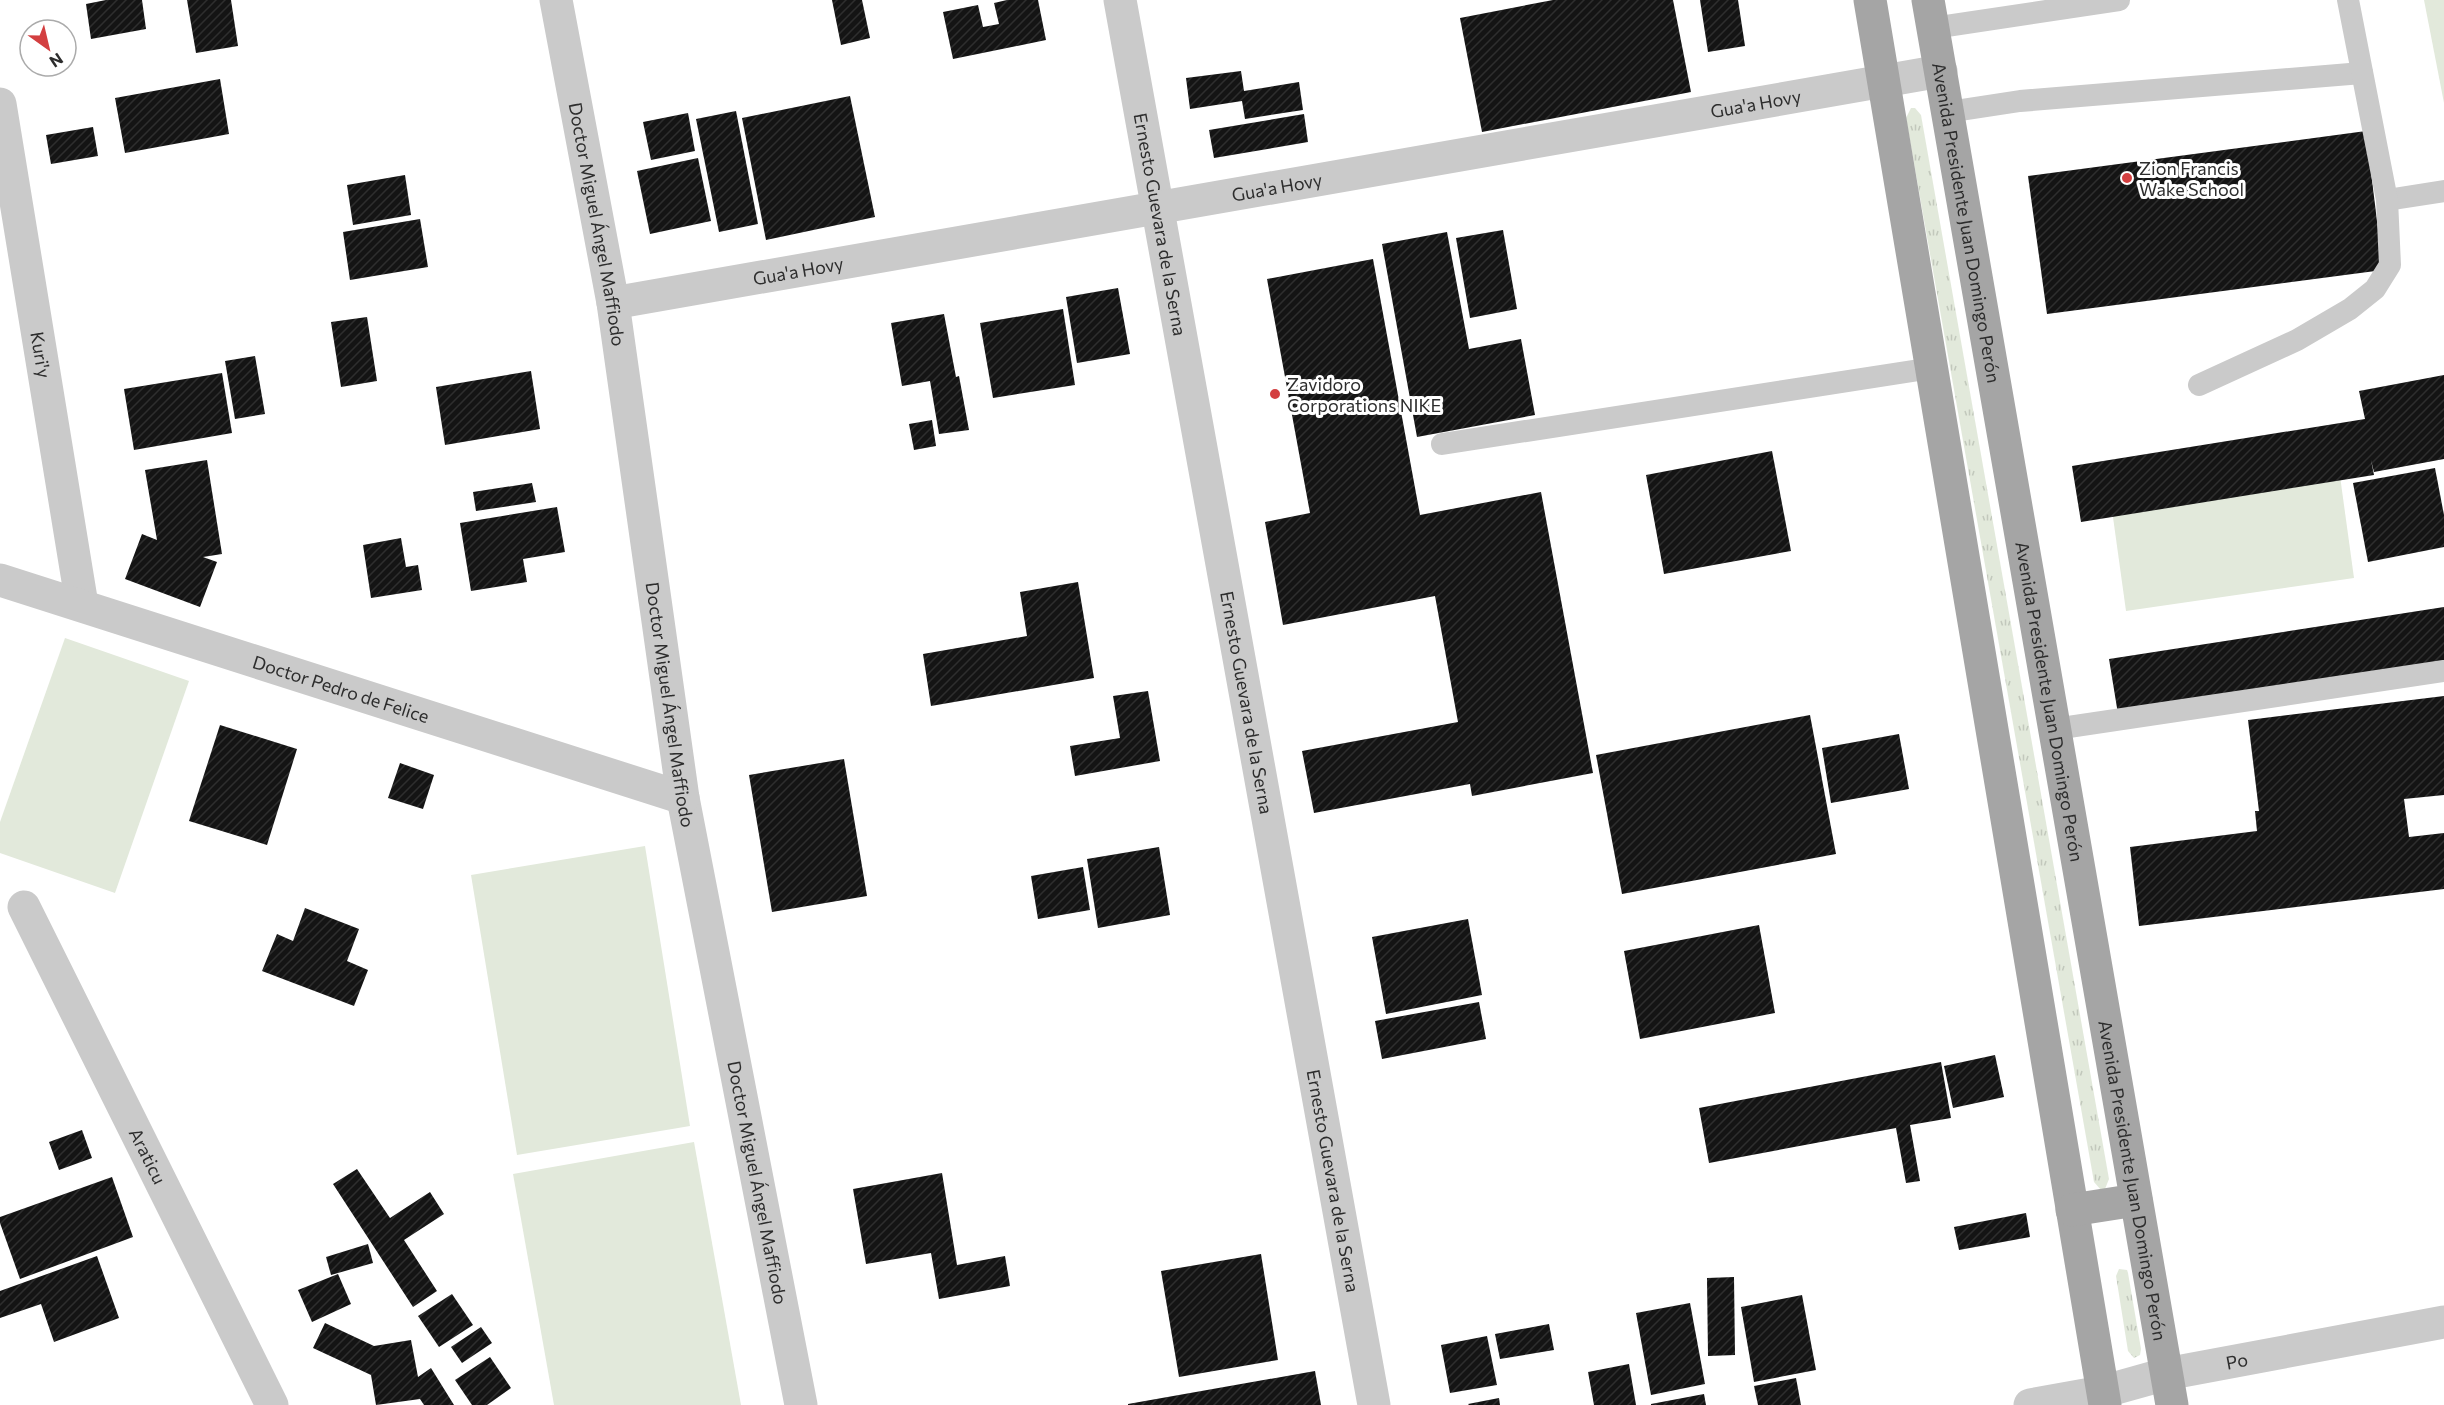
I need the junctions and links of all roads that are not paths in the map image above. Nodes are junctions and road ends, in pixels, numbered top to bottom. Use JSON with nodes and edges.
{"nodes":[{"id":1,"x":556,"y":0,"type":"edge"},
{"id":2,"x":1120,"y":0,"type":"edge"},
{"id":3,"x":1870,"y":0,"type":"edge"},
{"id":4,"x":2119,"y":0,"type":"edge"},
{"id":5,"x":2348,"y":0,"type":"edge"},
{"id":6,"x":1931,"y":14,"type":"edge"},
{"id":7,"x":1941,"y":71,"type":"junction"},
{"id":8,"x":2362,"y":74,"type":"junction"},
{"id":9,"x":1884,"y":81,"type":"junction"},
{"id":10,"x":0,"y":104,"type":"edge"},
{"id":11,"x":1948,"y":112,"type":"junction"},
{"id":12,"x":2444,"y":190,"type":"edge"},
{"id":13,"x":2387,"y":200,"type":"junction"},
{"id":14,"x":1158,"y":208,"type":"junction"},
{"id":15,"x":613,"y":303,"type":"junction"},
{"id":16,"x":1932,"y":368,"type":"junction"},
{"id":17,"x":2199,"y":385,"type":"dead end"},
{"id":18,"x":1442,"y":444,"type":"dead end"},
{"id":19,"x":0,"y":580,"type":"edge"},
{"id":20,"x":82,"y":605,"type":"junction"},
{"id":21,"x":2444,"y":670,"type":"edge"},
{"id":22,"x":2055,"y":729,"type":"junction"},
{"id":23,"x":683,"y":798,"type":"junction"},
{"id":24,"x":24,"y":907,"type":"dead end"},
{"id":25,"x":2136,"y":1200,"type":"junction"},
{"id":26,"x":2072,"y":1210,"type":"junction"},
{"id":27,"x":2444,"y":1322,"type":"edge"},
{"id":28,"x":2169,"y":1390,"type":"edge"},
{"id":29,"x":2104,"y":1399,"type":"edge"},
{"id":30,"x":272,"y":1405,"type":"edge"},
{"id":31,"x":801,"y":1405,"type":"edge"},
{"id":32,"x":1374,"y":1405,"type":"edge"},
{"id":33,"x":2030,"y":1405,"type":"edge"}],
"edges":[{"from":1,"to":15,"type":"street","name":"Doctor Miguel Ángel Maffiodo"},
{"from":2,"to":14,"type":"street","name":"Ernesto Guevara de la Serna"},
{"from":3,"to":9,"type":"main road"},
{"from":4,"to":6,"type":"lane"},
{"from":5,"to":8,"type":"lane"},
{"from":6,"to":7,"type":"main road","name":"Avenida Presidente Juan Domingo Perón"},
{"from":7,"to":9,"type":"street","name":"Gua'a Hovy"},
{"from":7,"to":11,"type":"main road","name":"Avenida Presidente Juan Domingo Perón"},
{"from":8,"to":11,"type":"lane"},
{"from":8,"to":13,"type":"lane"},
{"from":9,"to":14,"type":"street","name":"Gua'a Hovy"},
{"from":9,"to":16,"type":"main road"},
{"from":10,"to":20,"type":"street","name":"Kuri'y"},
{"from":11,"to":22,"type":"main road","name":"Avenida Presidente Juan Domingo Perón"},
{"from":12,"to":13,"type":"lane"},
{"from":13,"to":17,"type":"lane"},
{"from":14,"to":15,"type":"street","name":"Gua'a Hovy"},
{"from":14,"to":32,"type":"street","name":"Ernesto Guevara de la Serna"},
{"from":15,"to":23,"type":"street","name":"Doctor Miguel Ángel Maffiodo"},
{"from":16,"to":18,"type":"lane"},
{"from":16,"to":26,"type":"main road"},
{"from":19,"to":20,"type":"street","name":"Doctor Pedro de Felice"},
{"from":20,"to":23,"type":"street","name":"Doctor Pedro de Felice"},
{"from":21,"to":22,"type":"lane"},
{"from":22,"to":25,"type":"main road","name":"Avenida Presidente Juan Domingo Perón"},
{"from":23,"to":31,"type":"street","name":"Doctor Miguel Ángel Maffiodo"},
{"from":24,"to":30,"type":"street","name":"Araticu"},
{"from":25,"to":26,"type":"main road"},
{"from":25,"to":28,"type":"main road","name":"Avenida Presidente Juan Domingo Perón"},
{"from":26,"to":29,"type":"main road"},
{"from":27,"to":28,"type":"street","name":"Po"},
{"from":28,"to":29,"type":"street","name":"Po"},
{"from":29,"to":33,"type":"street","name":"Po"}]}
